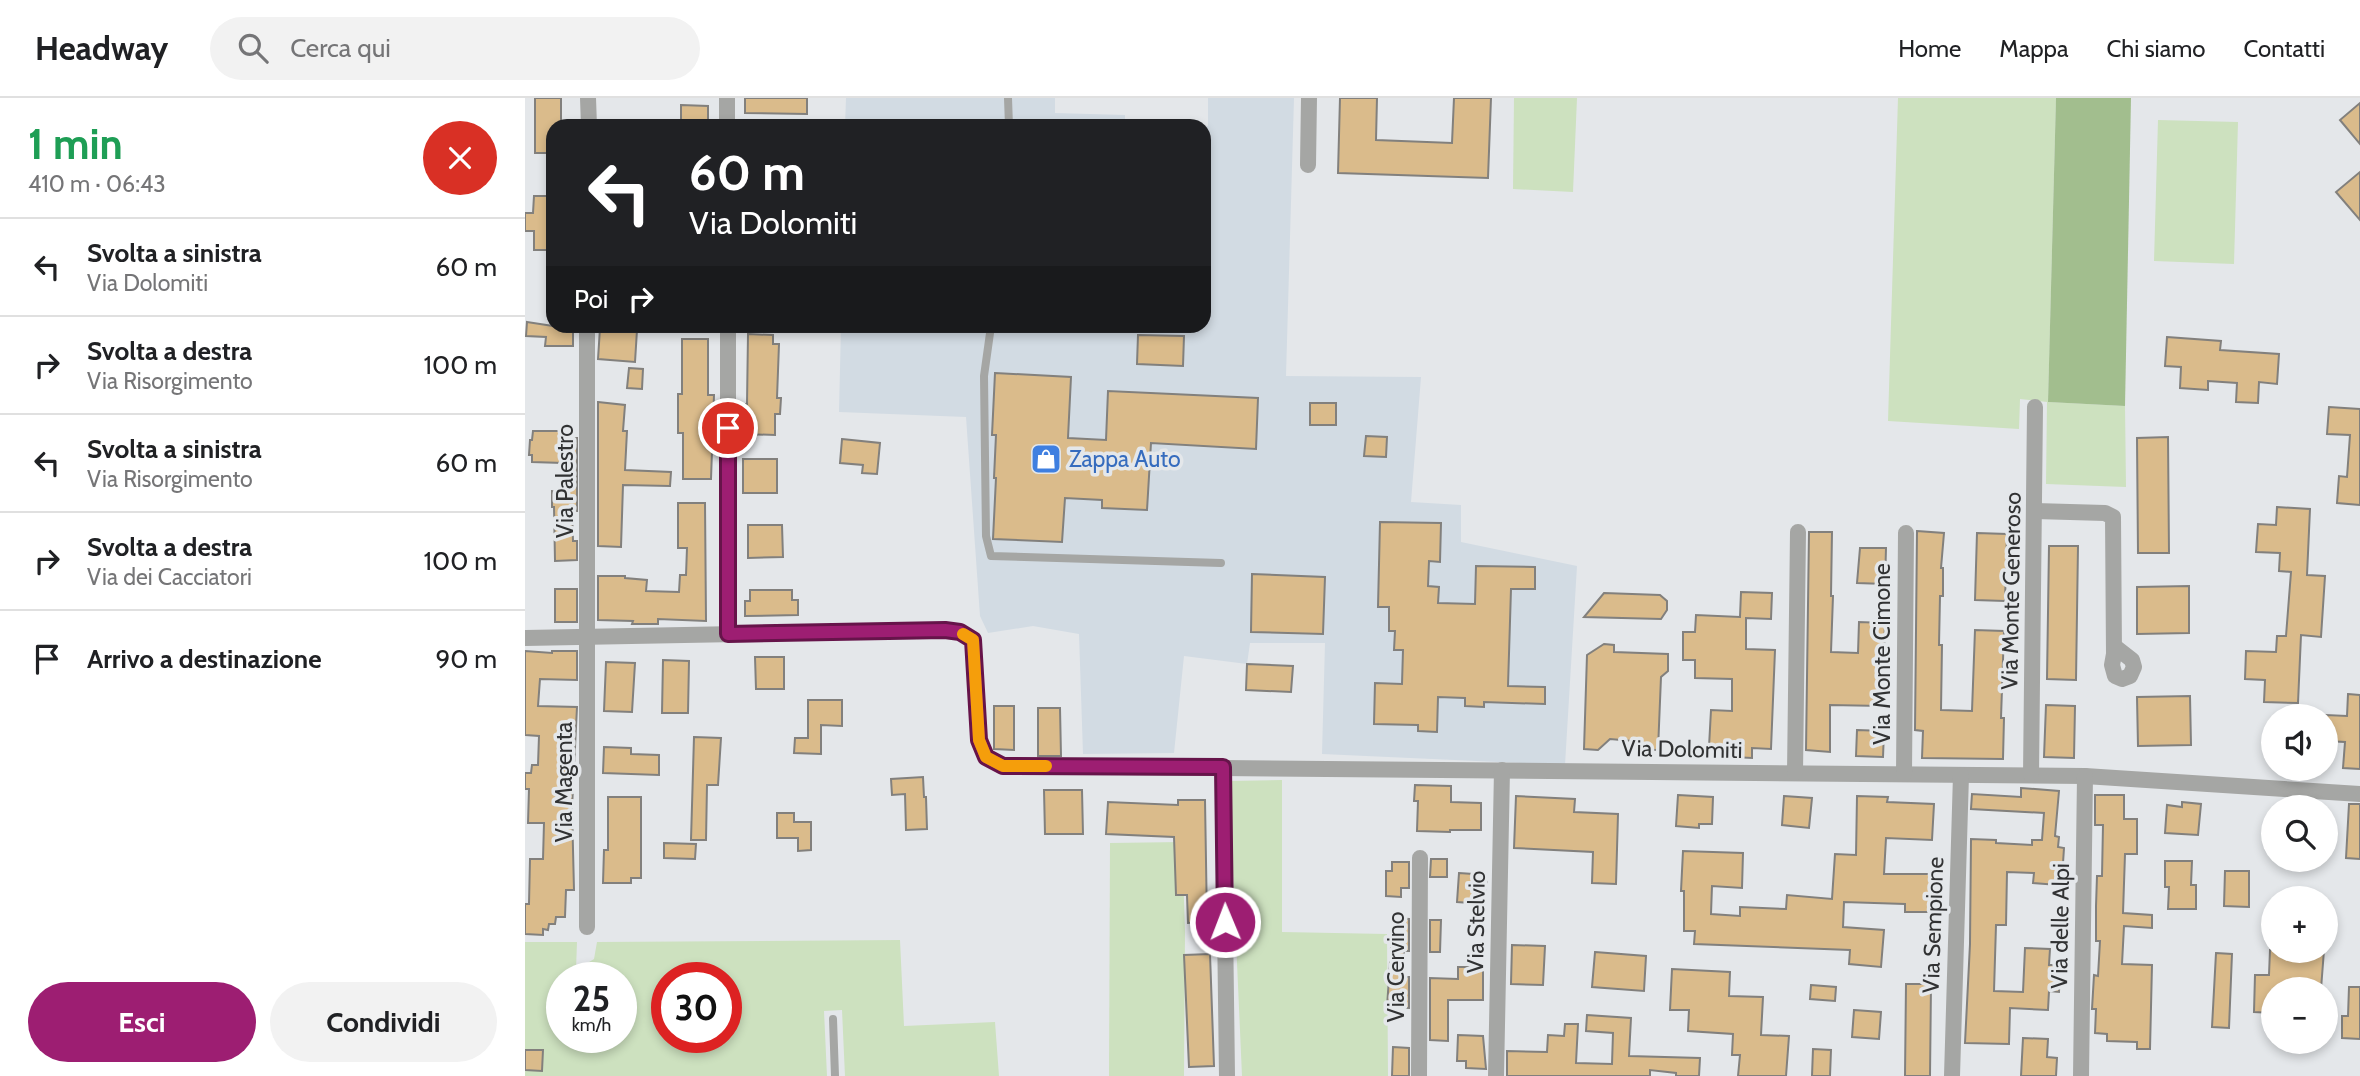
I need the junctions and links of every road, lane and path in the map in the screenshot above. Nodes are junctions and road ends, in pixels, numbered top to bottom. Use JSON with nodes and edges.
{"nodes":[{"id":1,"x":588,"y":98,"type":"edge"},
{"id":2,"x":727,"y":98,"type":"edge"},
{"id":3,"x":1008,"y":98,"type":"edge"},
{"id":4,"x":1309,"y":98,"type":"edge"},
{"id":5,"x":589,"y":119,"type":"edge"},
{"id":6,"x":727,"y":119,"type":"edge"},
{"id":7,"x":1009,"y":119,"type":"edge"},
{"id":8,"x":1308,"y":166,"type":"dead end"},
{"id":9,"x":587,"y":333,"type":"edge"},
{"id":10,"x":728,"y":333,"type":"edge"},
{"id":11,"x":990,"y":333,"type":"edge"},
{"id":12,"x":2035,"y":407,"type":"dead end"},
{"id":13,"x":2035,"y":510,"type":"junction"},
{"id":14,"x":1798,"y":532,"type":"dead end"},
{"id":15,"x":1906,"y":533,"type":"dead end"},
{"id":16,"x":1221,"y":563,"type":"dead end"},
{"id":17,"x":728,"y":634,"type":"junction"},
{"id":18,"x":587,"y":637,"type":"junction"},
{"id":19,"x":525,"y":638,"type":"edge"},
{"id":20,"x":2114,"y":646,"type":"dead end"},
{"id":21,"x":1223,"y":767,"type":"junction"},
{"id":22,"x":1502,"y":769,"type":"junction"},
{"id":23,"x":1795,"y":773,"type":"junction"},
{"id":24,"x":1904,"y":774,"type":"junction"},
{"id":25,"x":1961,"y":775,"type":"junction"},
{"id":26,"x":2031,"y":775,"type":"junction"},
{"id":27,"x":2085,"y":776,"type":"junction"},
{"id":28,"x":2360,"y":794,"type":"edge"},
{"id":29,"x":1420,"y":859,"type":"dead end"},
{"id":30,"x":587,"y":927,"type":"dead end"},
{"id":31,"x":833,"y":1019,"type":"dead end"},
{"id":32,"x":835,"y":1076,"type":"edge"},
{"id":33,"x":1227,"y":1076,"type":"edge"},
{"id":34,"x":1419,"y":1076,"type":"edge"},
{"id":35,"x":1496,"y":1076,"type":"edge"},
{"id":36,"x":1952,"y":1076,"type":"edge"},
{"id":37,"x":2081,"y":1076,"type":"edge"}],
"edges":[{"from":1,"to":5,"type":"street"},
{"from":2,"to":6,"type":"street"},
{"from":3,"to":7,"type":"lane"},
{"from":4,"to":8,"type":"street"},
{"from":9,"to":18,"type":"street","name":"Via Palestro"},
{"from":10,"to":17,"type":"street"},
{"from":11,"to":16,"type":"lane"},
{"from":12,"to":13,"type":"street","name":"Via Monte Generoso"},
{"from":13,"to":20,"type":"street"},
{"from":13,"to":26,"type":"street","name":"Via Monte Generoso"},
{"from":14,"to":23,"type":"street"},
{"from":15,"to":24,"type":"street","name":"Via Monte Cimone"},
{"from":17,"to":18,"type":"street"},
{"from":17,"to":21,"type":"street","name":"Via Dolomiti"},
{"from":18,"to":19,"type":"street"},
{"from":18,"to":30,"type":"street","name":"Via Magenta"},
{"from":21,"to":22,"type":"street","name":"Via Dolomiti"},
{"from":21,"to":33,"type":"street"},
{"from":22,"to":23,"type":"street","name":"Via Dolomiti"},
{"from":22,"to":35,"type":"street","name":"Via Stelvio"},
{"from":23,"to":24,"type":"street","name":"Via Dolomiti"},
{"from":24,"to":25,"type":"street","name":"Via Dolomiti"},
{"from":25,"to":26,"type":"street","name":"Via Dolomiti"},
{"from":25,"to":36,"type":"street","name":"Via Sempione"},
{"from":26,"to":27,"type":"street","name":"Via Dolomiti"},
{"from":27,"to":28,"type":"street","name":"Via Dolomiti"},
{"from":27,"to":37,"type":"street","name":"Via delle Alpi"},
{"from":29,"to":34,"type":"street","name":"Via Cervino"},
{"from":31,"to":32,"type":"lane"}]}
